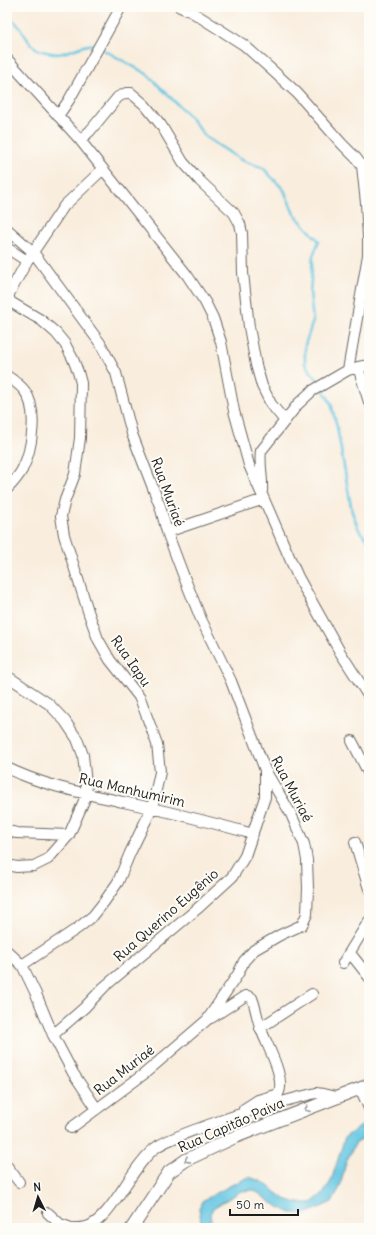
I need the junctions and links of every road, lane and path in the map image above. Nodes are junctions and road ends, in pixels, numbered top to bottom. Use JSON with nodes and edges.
{"nodes":[{"id":1,"x":121,"y":7,"type":"edge"},
{"id":2,"x":180,"y":7,"type":"edge"},
{"id":3,"x":7,"y":59,"type":"edge"},
{"id":4,"x":58,"y":116,"type":"junction"},
{"id":5,"x":80,"y":140,"type":"junction"},
{"id":6,"x":103,"y":169,"type":"junction"},
{"id":7,"x":7,"y":229,"type":"edge"},
{"id":8,"x":7,"y":248,"type":"edge"},
{"id":9,"x":33,"y":252,"type":"junction"},
{"id":10,"x":27,"y":261,"type":"junction"},
{"id":11,"x":368,"y":266,"type":"edge"},
{"id":12,"x":369,"y":365,"type":"edge"},
{"id":13,"x":358,"y":367,"type":"junction"},
{"id":14,"x":348,"y":370,"type":"junction"},
{"id":15,"x":7,"y":376,"type":"edge"},
{"id":16,"x":369,"y":402,"type":"edge"},
{"id":17,"x":285,"y":421,"type":"junction"},
{"id":18,"x":7,"y":489,"type":"edge"},
{"id":19,"x":263,"y":497,"type":"junction"},
{"id":20,"x":167,"y":532,"type":"junction"},
{"id":21,"x":7,"y":676,"type":"edge"},
{"id":22,"x":369,"y":697,"type":"edge"},
{"id":23,"x":352,"y":742,"type":"dead end"},
{"id":24,"x":7,"y":768,"type":"edge"},
{"id":25,"x":265,"y":770,"type":"junction"},
{"id":26,"x":369,"y":774,"type":"edge"},
{"id":27,"x":87,"y":794,"type":"junction"},
{"id":28,"x":152,"y":808,"type":"junction"},
{"id":29,"x":7,"y":831,"type":"edge"},
{"id":30,"x":253,"y":834,"type":"junction"},
{"id":31,"x":69,"y":835,"type":"junction"},
{"id":32,"x":355,"y":842,"type":"dead end"},
{"id":33,"x":7,"y":865,"type":"edge"},
{"id":34,"x":369,"y":888,"type":"edge"},
{"id":35,"x":369,"y":921,"type":"edge"},
{"id":36,"x":7,"y":951,"type":"edge"},
{"id":37,"x":350,"y":952,"type":"junction"},
{"id":38,"x":343,"y":963,"type":"dead end"},
{"id":39,"x":22,"y":965,"type":"junction"},
{"id":40,"x":369,"y":977,"type":"edge"},
{"id":41,"x":312,"y":994,"type":"dead end"},
{"id":42,"x":207,"y":1020,"type":"junction"},
{"id":43,"x":260,"y":1028,"type":"junction"},
{"id":44,"x":52,"y":1035,"type":"junction"},
{"id":45,"x":365,"y":1086,"type":"edge"},
{"id":46,"x":336,"y":1097,"type":"junction"},
{"id":47,"x":369,"y":1108,"type":"edge"},
{"id":48,"x":96,"y":1109,"type":"junction"},
{"id":49,"x":233,"y":1116,"type":"junction"},
{"id":50,"x":71,"y":1128,"type":"dead end"},
{"id":51,"x":7,"y":1166,"type":"edge"},
{"id":52,"x":19,"y":1182,"type":"dead end"},
{"id":53,"x":48,"y":1213,"type":"dead end"},
{"id":54,"x":73,"y":1228,"type":"edge"},
{"id":55,"x":132,"y":1228,"type":"edge"}],
"edges":[{"from":1,"to":4,"type":"street"},
{"from":2,"to":11,"type":"street"},
{"from":3,"to":4,"type":"street"},
{"from":4,"to":5,"type":"street"},
{"from":5,"to":6,"type":"street"},
{"from":5,"to":17,"type":"street"},
{"from":6,"to":9,"type":"street"},
{"from":6,"to":19,"type":"street"},
{"from":7,"to":9,"type":"street","name":"Rua Muriaé"},
{"from":8,"to":10,"type":"street"},
{"from":9,"to":10,"type":"street"},
{"from":9,"to":20,"type":"street","name":"Rua Muriaé"},
{"from":10,"to":28,"type":"street","name":"Rua Iapu"},
{"from":11,"to":14,"type":"street"},
{"from":12,"to":13,"type":"street"},
{"from":13,"to":14,"type":"street"},
{"from":13,"to":16,"type":"street"},
{"from":14,"to":17,"type":"street"},
{"from":15,"to":18,"type":"street"},
{"from":17,"to":19,"type":"street"},
{"from":19,"to":20,"type":"street"},
{"from":19,"to":22,"type":"street"},
{"from":20,"to":25,"type":"street","name":"Rua Muriaé"},
{"from":21,"to":27,"type":"street"},
{"from":23,"to":26,"type":"street"},
{"from":24,"to":27,"type":"street","name":"Rua Manhumirim"},
{"from":25,"to":30,"type":"street","name":"Rua Querino Eugênio"},
{"from":25,"to":42,"type":"street","name":"Rua Muriaé"},
{"from":27,"to":28,"type":"street","name":"Rua Manhumirim"},
{"from":27,"to":31,"type":"street"},
{"from":28,"to":30,"type":"street","name":"Rua Manhumirim"},
{"from":28,"to":39,"type":"street","name":"Rua Iapu"},
{"from":29,"to":31,"type":"street"},
{"from":30,"to":44,"type":"street","name":"Rua Querino Eugênio"},
{"from":31,"to":33,"type":"street"},
{"from":32,"to":34,"type":"street"},
{"from":35,"to":37,"type":"street"},
{"from":36,"to":39,"type":"street","name":"Rua Muriaé"},
{"from":37,"to":38,"type":"street"},
{"from":37,"to":40,"type":"street"},
{"from":39,"to":44,"type":"street","name":"Rua Muriaé"},
{"from":41,"to":43,"type":"street"},
{"from":42,"to":43,"type":"street"},
{"from":42,"to":48,"type":"street","name":"Rua Muriaé"},
{"from":43,"to":49,"type":"street"},
{"from":44,"to":48,"type":"street","name":"Rua Muriaé"},
{"from":45,"to":46,"type":"main road","name":"Rua Capitão Paiva"},
{"from":45,"to":47,"type":"street"},
{"from":46,"to":49,"type":"street"},
{"from":46,"to":55,"type":"main road","name":"Rua Capitão Paiva","one_way":true},
{"from":48,"to":50,"type":"street"},
{"from":49,"to":54,"type":"street"},
{"from":51,"to":52,"type":"street"},
{"from":53,"to":54,"type":"street"}]}
